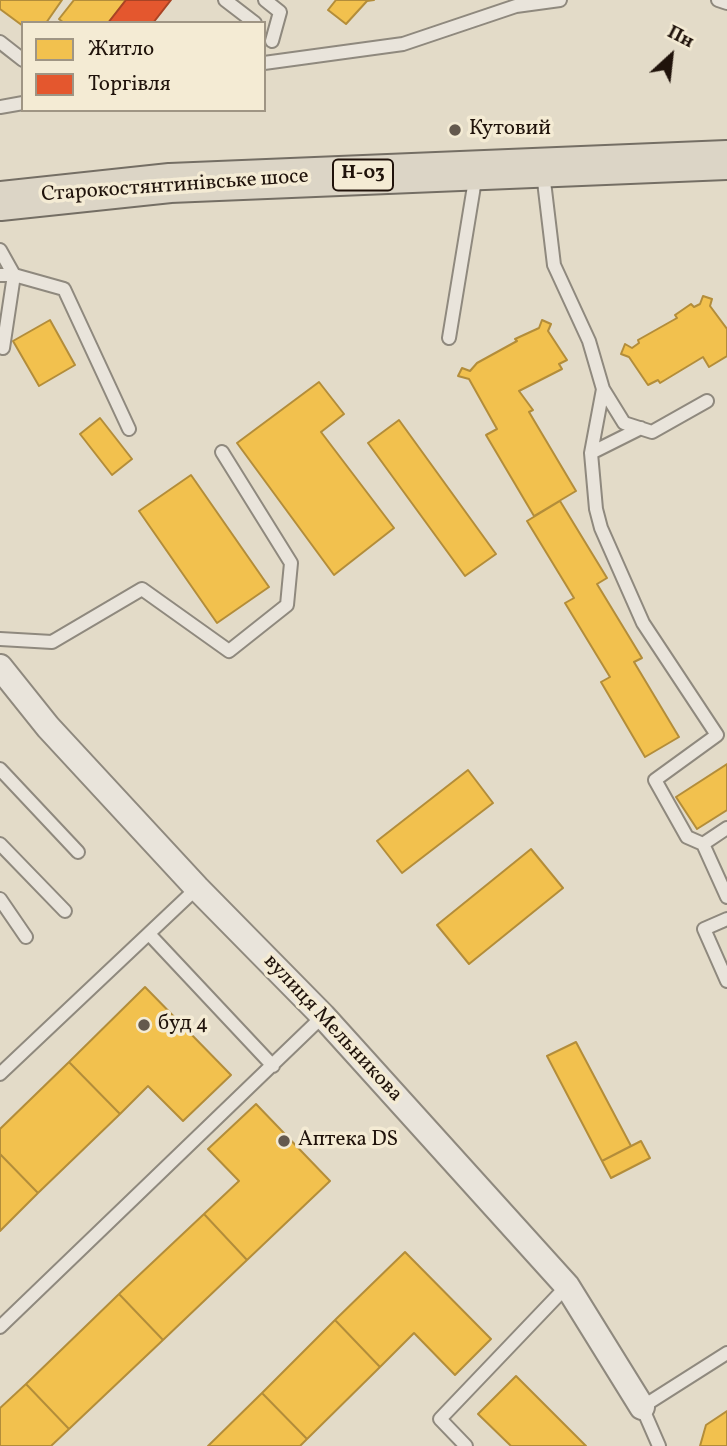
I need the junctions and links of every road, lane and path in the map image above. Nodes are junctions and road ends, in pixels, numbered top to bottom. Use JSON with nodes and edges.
{"nodes":[{"id":1,"x":225,"y":0,"type":"edge"},
{"id":2,"x":265,"y":0,"type":"edge"},
{"id":3,"x":560,"y":0,"type":"edge"},
{"id":4,"x":718,"y":0,"type":"edge"},
{"id":5,"x":516,"y":3,"type":"edge"},
{"id":6,"x":727,"y":3,"type":"edge"},
{"id":7,"x":252,"y":21,"type":"edge"},
{"id":8,"x":268,"y":36,"type":"edge"},
{"id":9,"x":0,"y":41,"type":"edge"},
{"id":10,"x":21,"y":58,"type":"edge"},
{"id":11,"x":271,"y":62,"type":"edge"},
{"id":12,"x":21,"y":103,"type":"edge"},
{"id":13,"x":0,"y":107,"type":"edge"},
{"id":14,"x":727,"y":160,"type":"edge"},
{"id":15,"x":543,"y":168,"type":"junction"},
{"id":16,"x":477,"y":170,"type":"junction"},
{"id":17,"x":0,"y":201,"type":"edge"},
{"id":18,"x":0,"y":250,"type":"edge"},
{"id":19,"x":0,"y":275,"type":"edge"},
{"id":20,"x":14,"y":275,"type":"junction"},
{"id":21,"x":449,"y":338,"type":"dead end"},
{"id":22,"x":3,"y":348,"type":"dead end"},
{"id":23,"x":603,"y":389,"type":"junction"},
{"id":24,"x":707,"y":401,"type":"dead end"},
{"id":25,"x":641,"y":428,"type":"junction"},
{"id":26,"x":130,"y":429,"type":"dead end"},
{"id":27,"x":222,"y":452,"type":"dead end"},
{"id":28,"x":591,"y":453,"type":"junction"},
{"id":29,"x":0,"y":639,"type":"edge"},
{"id":30,"x":0,"y":667,"type":"edge"},
{"id":31,"x":722,"y":732,"type":"edge"},
{"id":32,"x":0,"y":769,"type":"edge"},
{"id":33,"x":727,"y":828,"type":"edge"},
{"id":34,"x":0,"y":844,"type":"edge"},
{"id":35,"x":703,"y":844,"type":"junction"},
{"id":36,"x":78,"y":852,"type":"dead end"},
{"id":37,"x":197,"y":888,"type":"junction"},
{"id":38,"x":727,"y":897,"type":"edge"},
{"id":39,"x":0,"y":899,"type":"edge"},
{"id":40,"x":65,"y":911,"type":"dead end"},
{"id":41,"x":727,"y":919,"type":"edge"},
{"id":42,"x":150,"y":935,"type":"junction"},
{"id":43,"x":26,"y":937,"type":"dead end"},
{"id":44,"x":723,"y":963,"type":"edge"},
{"id":45,"x":727,"y":981,"type":"edge"},
{"id":46,"x":323,"y":1016,"type":"junction"},
{"id":47,"x":273,"y":1066,"type":"junction"},
{"id":48,"x":0,"y":1074,"type":"edge"},
{"id":49,"x":567,"y":1286,"type":"junction"},
{"id":50,"x":0,"y":1326,"type":"edge"},
{"id":51,"x":727,"y":1353,"type":"edge"},
{"id":52,"x":642,"y":1408,"type":"junction"},
{"id":53,"x":466,"y":1446,"type":"edge"},
{"id":54,"x":659,"y":1446,"type":"edge"}],
"edges":[{"from":1,"to":7,"type":"lane"},
{"from":2,"to":8,"type":"lane"},
{"from":3,"to":5,"type":"lane"},
{"from":4,"to":6,"type":"lane"},
{"from":5,"to":11,"type":"lane"},
{"from":8,"to":11,"type":"lane"},
{"from":9,"to":10,"type":"lane"},
{"from":12,"to":13,"type":"lane"},
{"from":14,"to":15,"type":"main road","name":"Старокостянтинівське шосе","number":"Н-03"},
{"from":15,"to":16,"type":"main road","name":"Старокостянтинівське шосе","number":"Н-03"},
{"from":15,"to":23,"type":"lane"},
{"from":16,"to":17,"type":"main road","name":"Старокостянтинівське шосе","number":"Н-03"},
{"from":16,"to":21,"type":"lane"},
{"from":18,"to":20,"type":"lane"},
{"from":19,"to":20,"type":"lane"},
{"from":20,"to":22,"type":"lane"},
{"from":20,"to":26,"type":"lane"},
{"from":23,"to":25,"type":"lane"},
{"from":23,"to":28,"type":"lane"},
{"from":24,"to":25,"type":"lane"},
{"from":25,"to":28,"type":"lane"},
{"from":27,"to":29,"type":"lane"},
{"from":28,"to":31,"type":"lane"},
{"from":30,"to":37,"type":"street","name":"вулиця Мельникова"},
{"from":31,"to":35,"type":"lane"},
{"from":32,"to":36,"type":"lane"},
{"from":33,"to":35,"type":"lane"},
{"from":34,"to":40,"type":"lane"},
{"from":35,"to":38,"type":"lane"},
{"from":37,"to":42,"type":"lane"},
{"from":37,"to":46,"type":"street","name":"вулиця Мельникова"},
{"from":39,"to":43,"type":"lane"},
{"from":41,"to":44,"type":"lane"},
{"from":42,"to":47,"type":"lane"},
{"from":42,"to":48,"type":"lane"},
{"from":44,"to":45,"type":"lane"},
{"from":46,"to":47,"type":"lane"},
{"from":46,"to":49,"type":"street","name":"вулиця Мельникова"},
{"from":47,"to":50,"type":"lane"},
{"from":49,"to":52,"type":"street","name":"вулиця Мельникова"},
{"from":49,"to":53,"type":"lane"},
{"from":51,"to":52,"type":"lane"},
{"from":52,"to":54,"type":"lane"}]}
